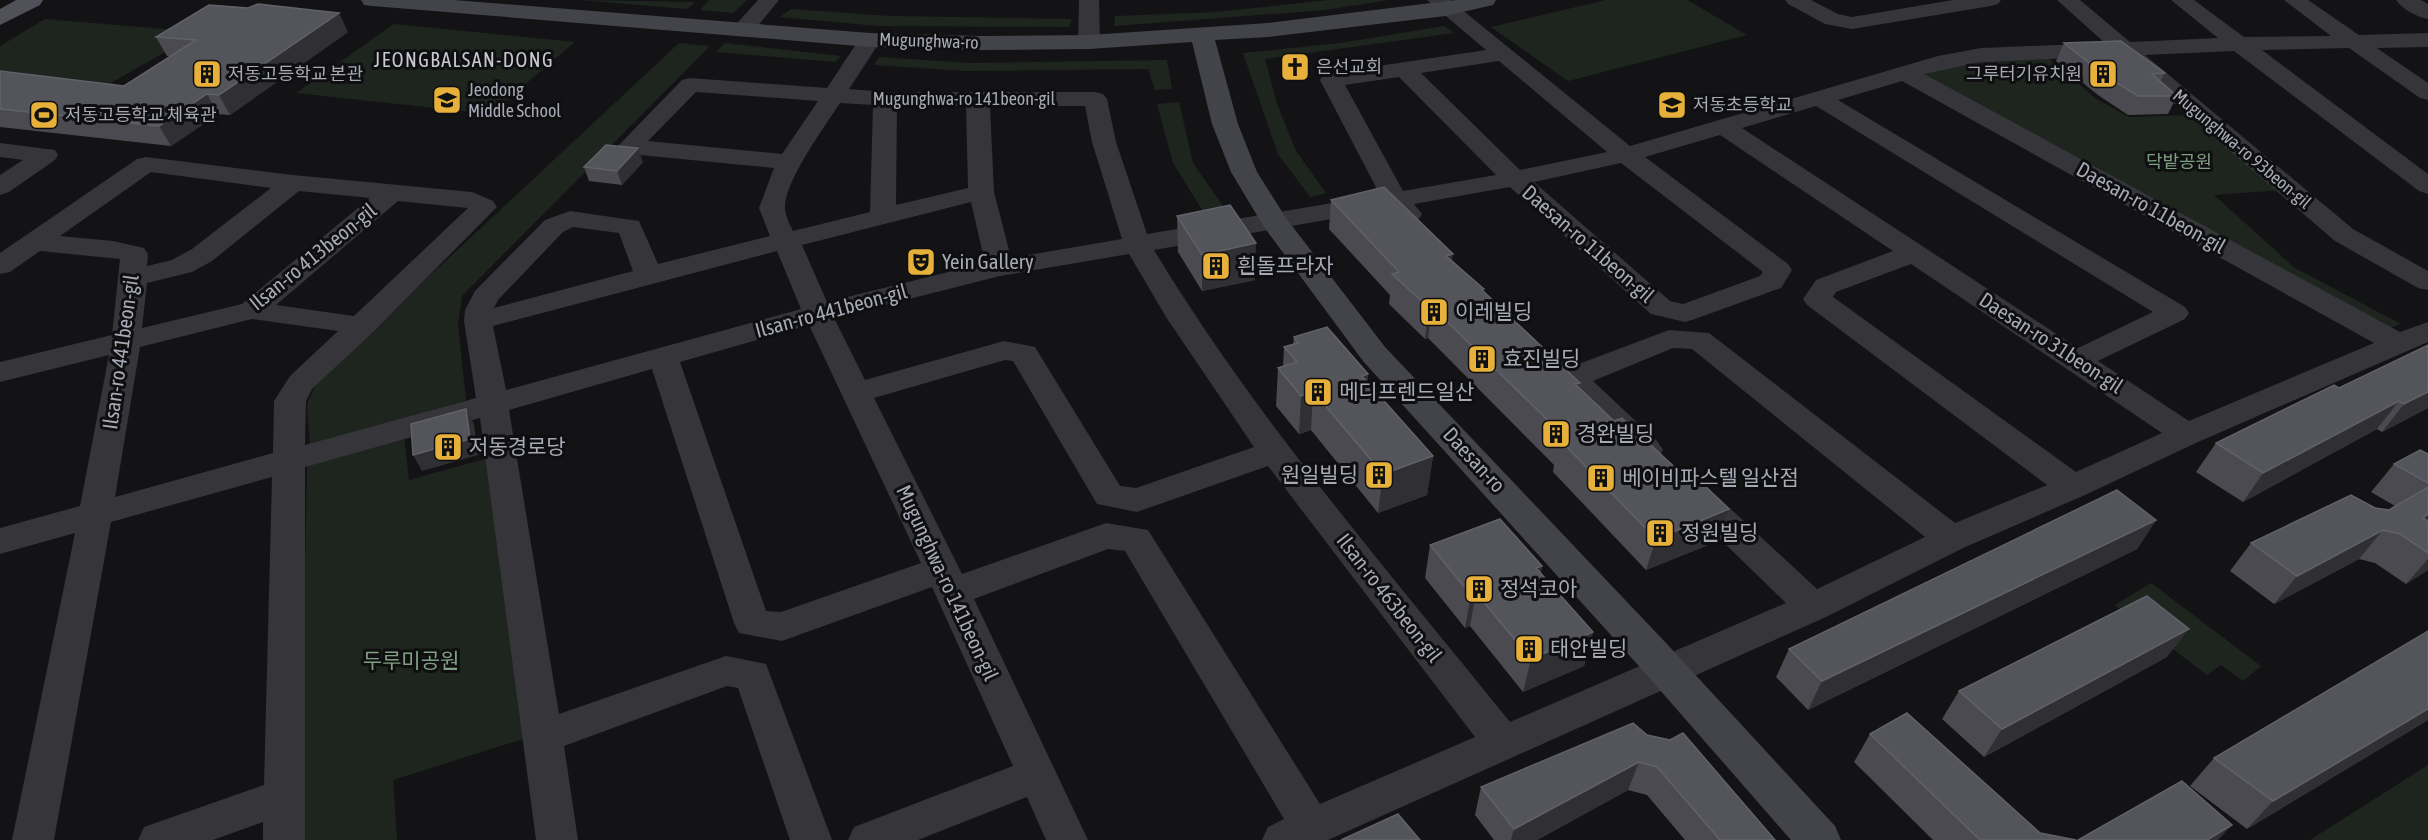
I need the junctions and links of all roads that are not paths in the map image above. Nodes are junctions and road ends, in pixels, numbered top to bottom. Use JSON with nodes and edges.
{"nodes":[{"id":1,"x":32,"y":0,"type":"edge"},
{"id":2,"x":372,"y":0,"type":"edge"},
{"id":3,"x":380,"y":0,"type":"edge"},
{"id":4,"x":769,"y":0,"type":"edge"},
{"id":5,"x":1089,"y":0,"type":"edge"},
{"id":6,"x":1485,"y":0,"type":"edge"},
{"id":7,"x":1795,"y":0,"type":"edge"},
{"id":8,"x":1991,"y":0,"type":"edge"},
{"id":9,"x":2067,"y":0,"type":"edge"},
{"id":10,"x":2181,"y":0,"type":"edge"},
{"id":11,"x":2294,"y":0,"type":"edge"},
{"id":12,"x":2406,"y":0,"type":"edge"},
{"id":13,"x":1441,"y":4,"type":"edge"},
{"id":14,"x":2428,"y":14,"type":"edge"},
{"id":15,"x":0,"y":18,"type":"edge"},
{"id":16,"x":743,"y":29,"type":"junction"},
{"id":17,"x":1202,"y":35,"type":"junction"},
{"id":18,"x":870,"y":40,"type":"junction"},
{"id":19,"x":2428,"y":40,"type":"edge"},
{"id":20,"x":1089,"y":42,"type":"junction"},
{"id":21,"x":2354,"y":42,"type":"junction"},
{"id":22,"x":2239,"y":44,"type":"junction"},
{"id":23,"x":2126,"y":49,"type":"junction"},
{"id":24,"x":1504,"y":54,"type":"junction"},
{"id":25,"x":1404,"y":69,"type":"junction"},
{"id":26,"x":1905,"y":73,"type":"junction"},
{"id":27,"x":2428,"y":93,"type":"edge"},
{"id":28,"x":833,"y":97,"type":"junction"},
{"id":29,"x":885,"y":99,"type":"junction"},
{"id":30,"x":1820,"y":99,"type":"junction"},
{"id":31,"x":978,"y":100,"type":"junction"},
{"id":32,"x":1724,"y":127,"type":"junction"},
{"id":33,"x":0,"y":150,"type":"edge"},
{"id":34,"x":1626,"y":155,"type":"junction"},
{"id":35,"x":789,"y":162,"type":"junction"},
{"id":36,"x":1514,"y":179,"type":"junction"},
{"id":37,"x":293,"y":183,"type":"junction"},
{"id":38,"x":2428,"y":186,"type":"edge"},
{"id":39,"x":0,"y":187,"type":"edge"},
{"id":40,"x":981,"y":192,"type":"junction"},
{"id":41,"x":392,"y":193,"type":"junction"},
{"id":42,"x":1396,"y":201,"type":"junction"},
{"id":43,"x":883,"y":216,"type":"junction"},
{"id":44,"x":1274,"y":221,"type":"junction"},
{"id":45,"x":1426,"y":232,"type":"edge"},
{"id":46,"x":786,"y":240,"type":"junction"},
{"id":47,"x":34,"y":242,"type":"junction"},
{"id":48,"x":1137,"y":244,"type":"junction"},
{"id":49,"x":1914,"y":253,"type":"junction"},
{"id":50,"x":0,"y":266,"type":"edge"},
{"id":51,"x":1000,"y":268,"type":"junction"},
{"id":52,"x":648,"y":275,"type":"junction"},
{"id":53,"x":134,"y":278,"type":"junction"},
{"id":54,"x":2428,"y":282,"type":"edge"},
{"id":55,"x":252,"y":310,"type":"junction"},
{"id":56,"x":818,"y":314,"type":"junction"},
{"id":57,"x":478,"y":321,"type":"junction"},
{"id":58,"x":363,"y":326,"type":"junction"},
{"id":59,"x":2428,"y":330,"type":"edge"},
{"id":60,"x":1531,"y":340,"type":"edge"},
{"id":61,"x":125,"y":342,"type":"junction"},
{"id":62,"x":2397,"y":343,"type":"junction"},
{"id":63,"x":663,"y":357,"type":"junction"},
{"id":64,"x":2078,"y":359,"type":"junction"},
{"id":65,"x":0,"y":372,"type":"edge"},
{"id":66,"x":1572,"y":378,"type":"junction"},
{"id":67,"x":855,"y":393,"type":"junction"},
{"id":68,"x":492,"y":404,"type":"junction"},
{"id":69,"x":2187,"y":434,"type":"junction"},
{"id":70,"x":1276,"y":451,"type":"junction"},
{"id":71,"x":290,"y":460,"type":"junction"},
{"id":72,"x":2073,"y":487,"type":"junction"},
{"id":73,"x":96,"y":514,"type":"junction"},
{"id":74,"x":1951,"y":539,"type":"junction"},
{"id":75,"x":0,"y":541,"type":"edge"},
{"id":76,"x":947,"y":581,"type":"junction"},
{"id":77,"x":1813,"y":607,"type":"junction"},
{"id":78,"x":1668,"y":672,"type":"junction"},
{"id":79,"x":542,"y":737,"type":"junction"},
{"id":80,"x":1504,"y":744,"type":"junction"},
{"id":81,"x":1037,"y":775,"type":"junction"},
{"id":82,"x":283,"y":797,"type":"junction"},
{"id":83,"x":1297,"y":833,"type":"edge"},
{"id":84,"x":33,"y":840,"type":"edge"},
{"id":85,"x":159,"y":840,"type":"edge"},
{"id":86,"x":284,"y":840,"type":"edge"},
{"id":87,"x":557,"y":840,"type":"edge"},
{"id":88,"x":811,"y":840,"type":"edge"},
{"id":89,"x":869,"y":840,"type":"edge"},
{"id":90,"x":1067,"y":840,"type":"edge"},
{"id":91,"x":1819,"y":840,"type":"edge"}],
"edges":[{"from":1,"to":15,"type":"main road"},
{"from":2,"to":3,"type":"main road","name":"Mugunghwa-ro"},
{"from":3,"to":16,"type":"main road","name":"Mugunghwa-ro"},
{"from":4,"to":16,"type":"street"},
{"from":5,"to":20,"type":"street"},
{"from":6,"to":13,"type":"main road","name":"Mugunghwa-ro"},
{"from":7,"to":8,"type":"street"},
{"from":9,"to":23,"type":"street","name":"Mugunghwa-ro 93beon-gil"},
{"from":10,"to":22,"type":"street"},
{"from":11,"to":21,"type":"street"},
{"from":12,"to":14,"type":"street"},
{"from":13,"to":17,"type":"main road","name":"Mugunghwa-ro"},
{"from":13,"to":24,"type":"street"},
{"from":16,"to":18,"type":"main road","name":"Mugunghwa-ro"},
{"from":17,"to":20,"type":"main road","name":"Mugunghwa-ro"},
{"from":17,"to":44,"type":"main road","name":"Daesan-ro"},
{"from":18,"to":20,"type":"main road","name":"Mugunghwa-ro"},
{"from":18,"to":28,"type":"street","name":"Mugunghwa-ro 141beon-gil"},
{"from":19,"to":21,"type":"street","name":"Daesan-ro 11beon-gil"},
{"from":21,"to":22,"type":"street","name":"Daesan-ro 11beon-gil"},
{"from":21,"to":27,"type":"street"},
{"from":22,"to":23,"type":"street","name":"Daesan-ro 11beon-gil"},
{"from":22,"to":38,"type":"street"},
{"from":23,"to":26,"type":"street","name":"Daesan-ro 11beon-gil"},
{"from":23,"to":54,"type":"street","name":"Mugunghwa-ro 93beon-gil"},
{"from":24,"to":25,"type":"street"},
{"from":24,"to":34,"type":"street"},
{"from":25,"to":36,"type":"street","name":"Daesan-ro 11beon-gil"},
{"from":25,"to":42,"type":"street"},
{"from":26,"to":30,"type":"street","name":"Daesan-ro 11beon-gil"},
{"from":26,"to":62,"type":"street","name":"Daesan-ro 11beon-gil"},
{"from":28,"to":29,"type":"street","name":"Mugunghwa-ro 141beon-gil"},
{"from":28,"to":35,"type":"street","name":"Mugunghwa-ro 141beon-gil"},
{"from":28,"to":35,"type":"street","name":"Mugunghwa-ro 141beon-gil"},
{"from":29,"to":31,"type":"street","name":"Mugunghwa-ro 141beon-gil"},
{"from":29,"to":43,"type":"street"},
{"from":30,"to":32,"type":"street","name":"Daesan-ro 11beon-gil"},
{"from":30,"to":64,"type":"street"},
{"from":31,"to":40,"type":"street"},
{"from":31,"to":48,"type":"street","name":"Mugunghwa-ro 141beon-gil"},
{"from":32,"to":34,"type":"street","name":"Daesan-ro 11beon-gil"},
{"from":32,"to":49,"type":"street"},
{"from":33,"to":39,"type":"street"},
{"from":34,"to":36,"type":"street","name":"Daesan-ro 11beon-gil"},
{"from":34,"to":36,"type":"street","name":"Daesan-ro 11beon-gil"},
{"from":35,"to":46,"type":"street","name":"Mugunghwa-ro 141beon-gil"},
{"from":36,"to":42,"type":"street","name":"Daesan-ro 11beon-gil"},
{"from":37,"to":41,"type":"street","name":"Ilsan-ro 413beon-gil"},
{"from":37,"to":47,"type":"street","name":"Ilsan-ro 413beon-gil"},
{"from":37,"to":53,"type":"street"},
{"from":40,"to":43,"type":"street"},
{"from":40,"to":51,"type":"street"},
{"from":41,"to":55,"type":"street","name":"Ilsan-ro 413beon-gil"},
{"from":41,"to":58,"type":"street","name":"Ilsan-ro 413beon-gil"},
{"from":42,"to":44,"type":"street","name":"Daesan-ro 11beon-gil"},
{"from":42,"to":45,"type":"street"},
{"from":43,"to":46,"type":"street"},
{"from":44,"to":48,"type":"street","name":"Ilsan-ro 441beon-gil"},
{"from":44,"to":78,"type":"main road","name":"Daesan-ro"},
{"from":46,"to":52,"type":"street"},
{"from":46,"to":56,"type":"street","name":"Mugunghwa-ro 141beon-gil"},
{"from":47,"to":50,"type":"street"},
{"from":47,"to":53,"type":"street","name":"Ilsan-ro 441beon-gil"},
{"from":48,"to":51,"type":"street","name":"Ilsan-ro 441beon-gil"},
{"from":48,"to":70,"type":"street"},
{"from":49,"to":64,"type":"street","name":"Daesan-ro 31beon-gil"},
{"from":49,"to":72,"type":"street"},
{"from":51,"to":56,"type":"street","name":"Ilsan-ro 441beon-gil"},
{"from":52,"to":57,"type":"street"},
{"from":52,"to":57,"type":"street"},
{"from":53,"to":61,"type":"street","name":"Ilsan-ro 441beon-gil"},
{"from":55,"to":58,"type":"street"},
{"from":55,"to":61,"type":"street","name":"Ilsan-ro 413beon-gil"},
{"from":56,"to":63,"type":"street","name":"Ilsan-ro 441beon-gil"},
{"from":56,"to":67,"type":"street","name":"Mugunghwa-ro 141beon-gil"},
{"from":57,"to":68,"type":"street"},
{"from":58,"to":71,"type":"street"},
{"from":59,"to":62,"type":"street"},
{"from":60,"to":66,"type":"street"},
{"from":61,"to":65,"type":"street","name":"Ilsan-ro 413beon-gil"},
{"from":61,"to":73,"type":"street","name":"Ilsan-ro 441beon-gil"},
{"from":62,"to":69,"type":"street"},
{"from":63,"to":68,"type":"street","name":"Ilsan-ro 441beon-gil"},
{"from":63,"to":76,"type":"street"},
{"from":64,"to":69,"type":"street","name":"Daesan-ro 31beon-gil"},
{"from":66,"to":74,"type":"street"},
{"from":66,"to":77,"type":"street"},
{"from":67,"to":70,"type":"street"},
{"from":67,"to":76,"type":"street","name":"Mugunghwa-ro 141beon-gil"},
{"from":68,"to":71,"type":"street","name":"Ilsan-ro 441beon-gil"},
{"from":68,"to":79,"type":"street"},
{"from":69,"to":72,"type":"street"},
{"from":70,"to":80,"type":"street","name":"Ilsan-ro 463beon-gil"},
{"from":71,"to":73,"type":"street","name":"Ilsan-ro 441beon-gil"},
{"from":71,"to":82,"type":"street"},
{"from":72,"to":74,"type":"street"},
{"from":73,"to":75,"type":"street","name":"Ilsan-ro 441beon-gil"},
{"from":73,"to":84,"type":"street","name":"Ilsan-ro 441beon-gil"},
{"from":74,"to":77,"type":"street"},
{"from":76,"to":81,"type":"street","name":"Mugunghwa-ro 141beon-gil"},
{"from":76,"to":83,"type":"street"},
{"from":77,"to":78,"type":"street"},
{"from":78,"to":80,"type":"street"},
{"from":78,"to":91,"type":"main road","name":"Daesan-ro"},
{"from":79,"to":87,"type":"street"},
{"from":79,"to":88,"type":"street"},
{"from":80,"to":83,"type":"street"},
{"from":81,"to":89,"type":"street"},
{"from":81,"to":90,"type":"street","name":"Mugunghwa-ro 141beon-gil"},
{"from":82,"to":85,"type":"street"},
{"from":82,"to":86,"type":"street"}]}
